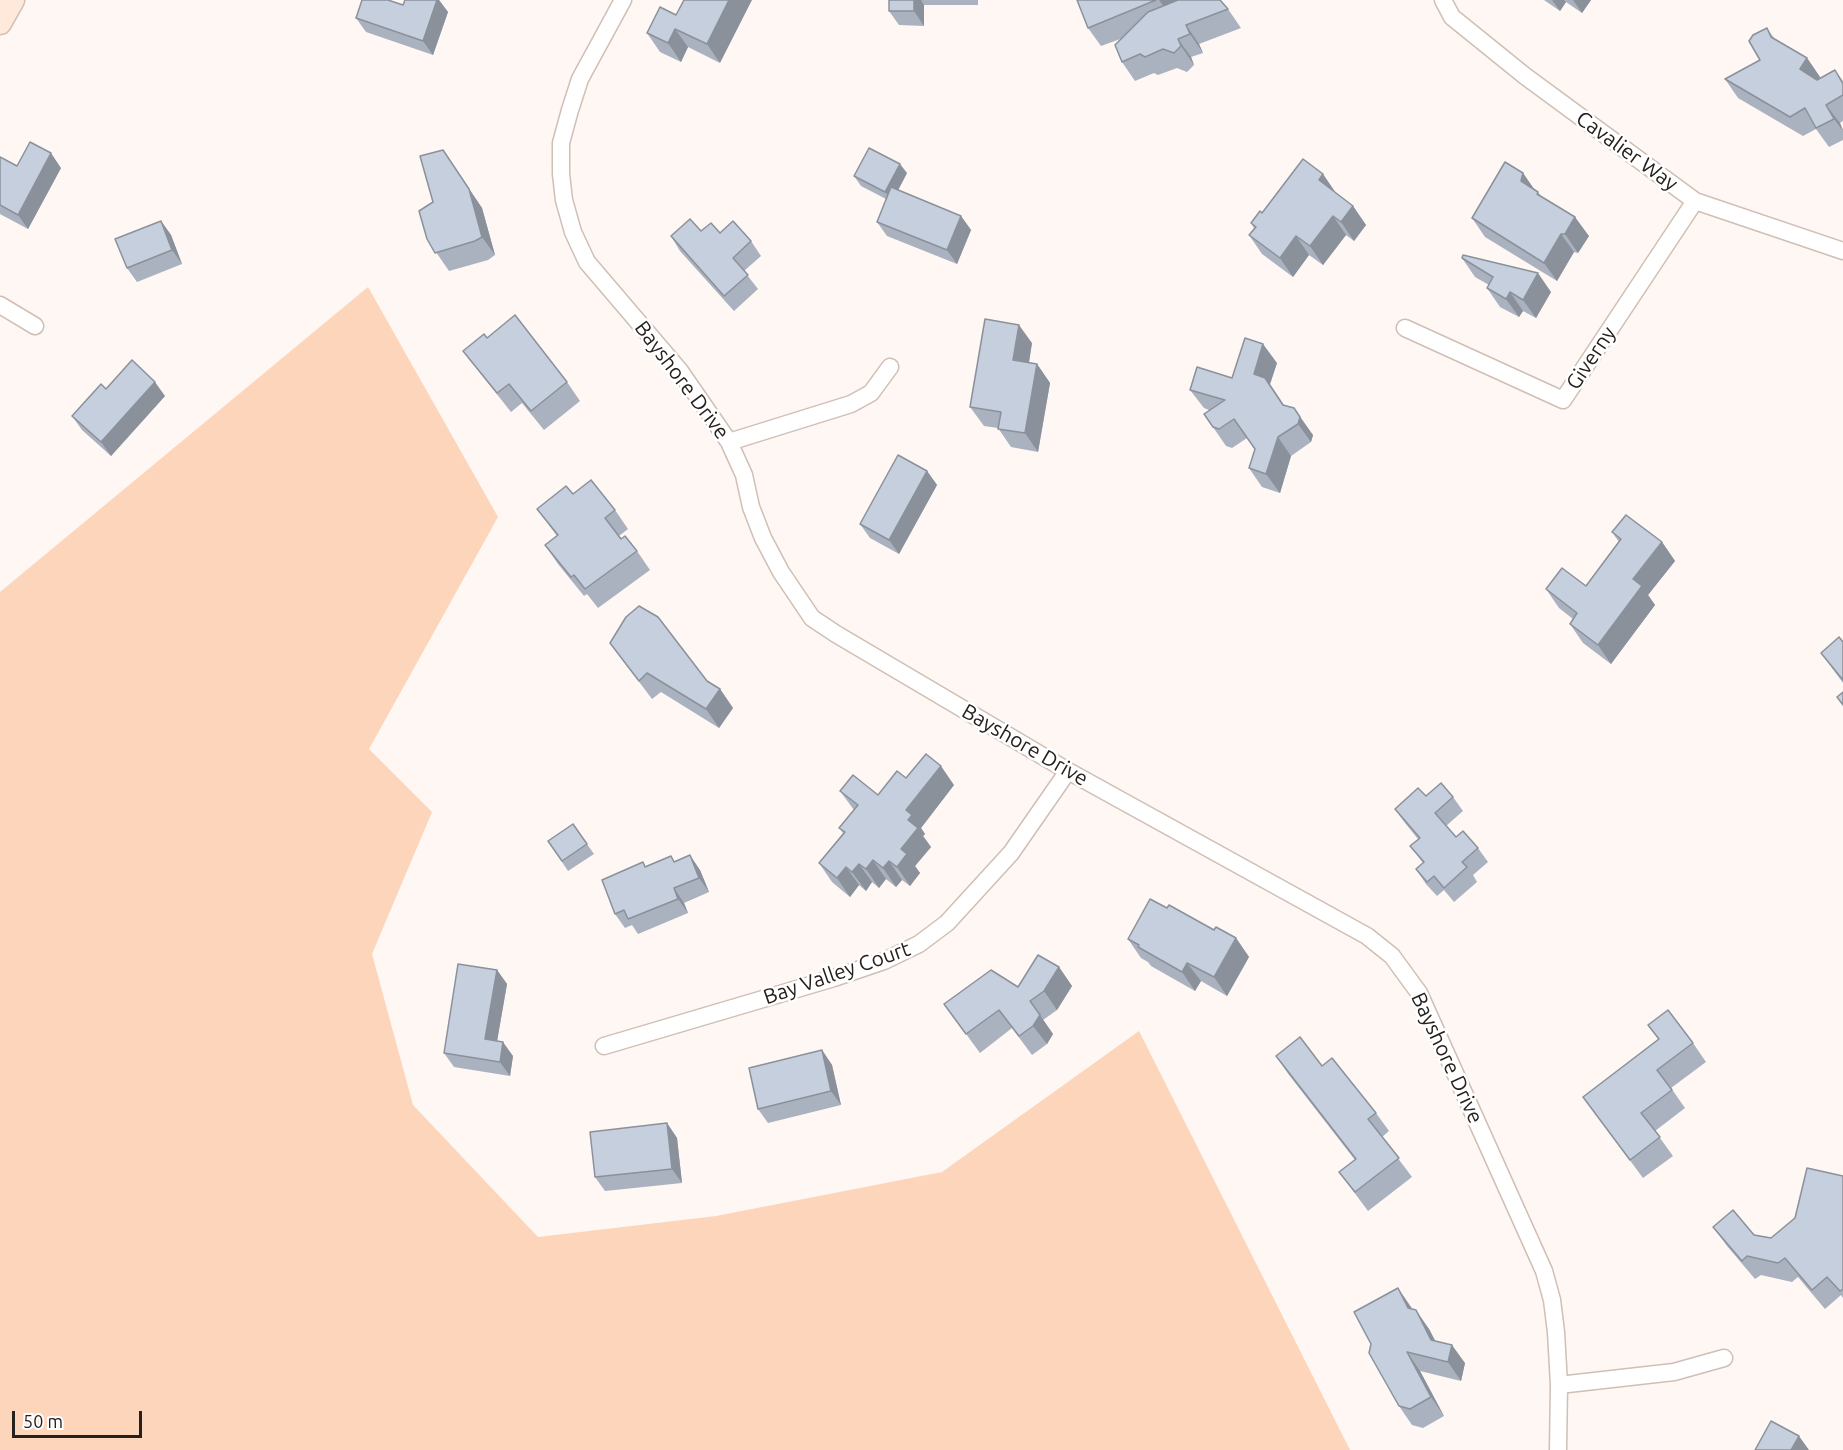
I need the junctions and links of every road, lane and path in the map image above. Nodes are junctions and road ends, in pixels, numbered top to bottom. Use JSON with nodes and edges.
{"nodes":[{"id":1,"x":13,"y":0,"type":"edge"},
{"id":2,"x":1443,"y":0,"type":"edge"},
{"id":3,"x":618,"y":2,"type":"edge"},
{"id":4,"x":0,"y":23,"type":"edge"},
{"id":5,"x":1695,"y":201,"type":"junction"},
{"id":6,"x":1843,"y":250,"type":"edge"},
{"id":7,"x":0,"y":305,"type":"edge"},
{"id":8,"x":35,"y":326,"type":"dead end"},
{"id":9,"x":1405,"y":328,"type":"dead end"},
{"id":10,"x":890,"y":367,"type":"dead end"},
{"id":11,"x":729,"y":441,"type":"junction"},
{"id":12,"x":1068,"y":771,"type":"junction"},
{"id":13,"x":604,"y":1046,"type":"dead end"},
{"id":14,"x":1724,"y":1358,"type":"dead end"},
{"id":15,"x":1558,"y":1385,"type":"junction"},
{"id":16,"x":1558,"y":1450,"type":"edge"}],
"edges":[{"from":1,"to":4,"type":"street"},
{"from":2,"to":5,"type":"street","name":"Cavalier Way"},
{"from":3,"to":11,"type":"street","name":"Bayshore Drive"},
{"from":5,"to":6,"type":"street","name":"Cavalier Way"},
{"from":5,"to":9,"type":"street","name":"Giverny"},
{"from":7,"to":8,"type":"street"},
{"from":10,"to":11,"type":"street"},
{"from":11,"to":12,"type":"street","name":"Bayshore Drive"},
{"from":12,"to":13,"type":"street","name":"Bay Valley Court"},
{"from":12,"to":15,"type":"street","name":"Bayshore Drive"},
{"from":14,"to":15,"type":"street"},
{"from":15,"to":16,"type":"street","name":"Bayshore Drive"}]}
